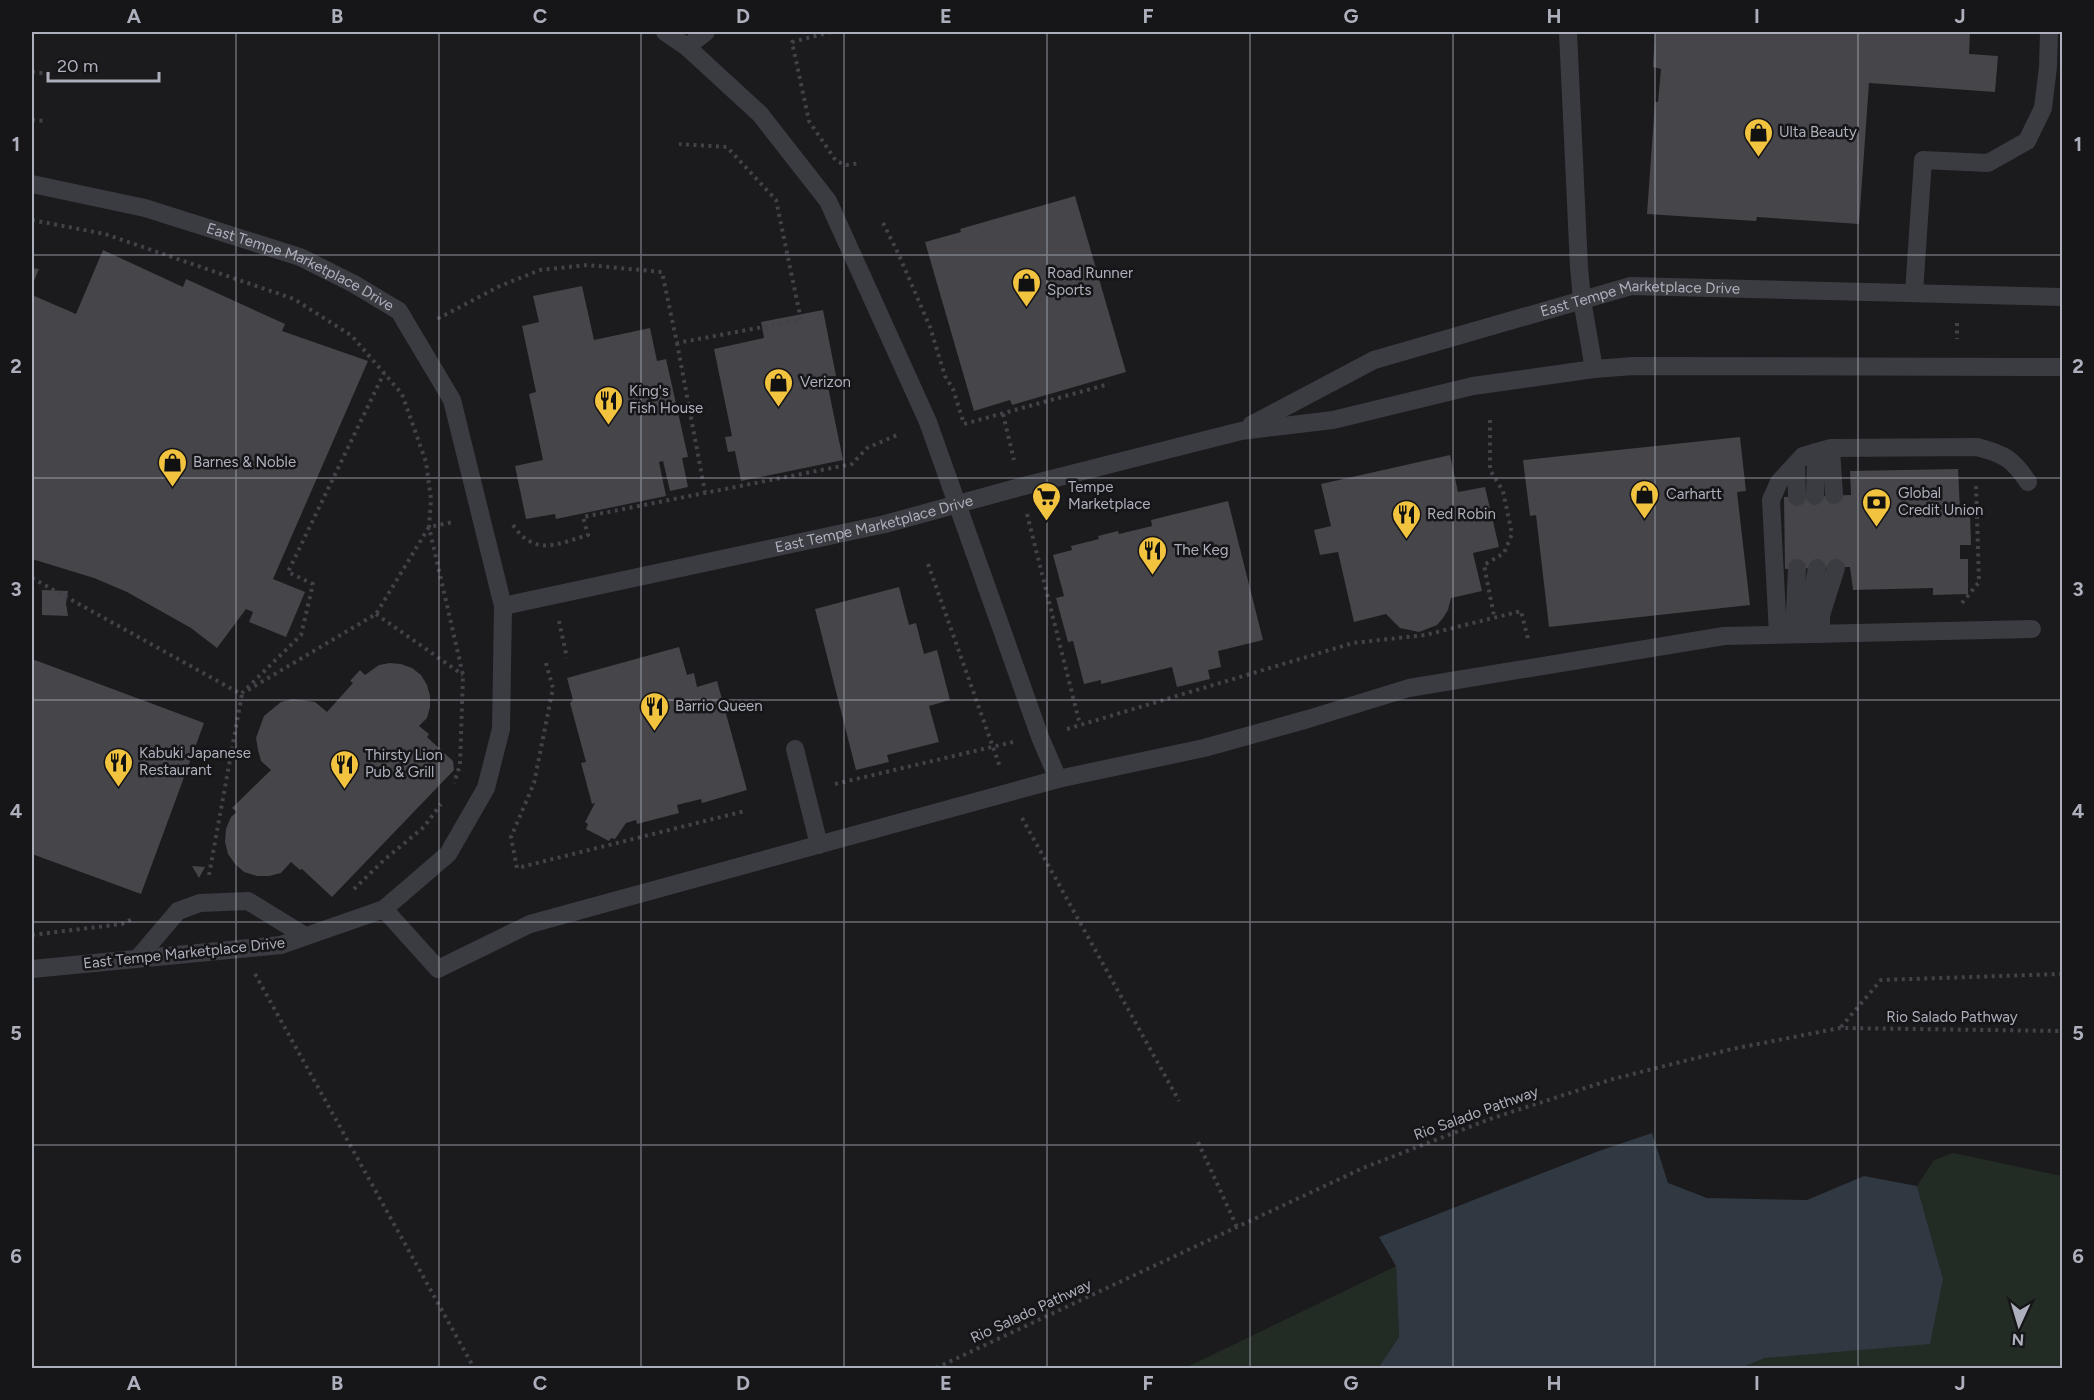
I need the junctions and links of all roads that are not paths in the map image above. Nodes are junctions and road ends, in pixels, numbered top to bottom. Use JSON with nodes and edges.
{"nodes":[{"id":1,"x":665,"y":32,"type":"edge"},
{"id":2,"x":706,"y":32,"type":"edge"},
{"id":3,"x":1568,"y":32,"type":"edge"},
{"id":4,"x":2049,"y":32,"type":"edge"},
{"id":5,"x":687,"y":47,"type":"junction"},
{"id":6,"x":32,"y":184,"type":"edge"},
{"id":7,"x":1914,"y":293,"type":"junction"},
{"id":8,"x":2062,"y":297,"type":"edge"},
{"id":9,"x":1582,"y":300,"type":"junction"},
{"id":10,"x":2062,"y":367,"type":"edge"},
{"id":11,"x":1594,"y":369,"type":"junction"},
{"id":12,"x":1241,"y":431,"type":"junction"},
{"id":13,"x":1824,"y":450,"type":"junction"},
{"id":14,"x":1796,"y":464,"type":"junction"},
{"id":15,"x":2028,"y":482,"type":"dead end"},
{"id":16,"x":1824,"y":496,"type":"dead end"},
{"id":17,"x":1797,"y":497,"type":"dead end"},
{"id":18,"x":958,"y":504,"type":"junction"},
{"id":19,"x":1797,"y":568,"type":"dead end"},
{"id":20,"x":1817,"y":568,"type":"dead end"},
{"id":21,"x":1836,"y":568,"type":"dead end"},
{"id":22,"x":503,"y":606,"type":"junction"},
{"id":23,"x":2032,"y":629,"type":"dead end"},
{"id":24,"x":1800,"y":634,"type":"junction"},
{"id":25,"x":795,"y":749,"type":"dead end"},
{"id":26,"x":1059,"y":779,"type":"junction"},
{"id":27,"x":819,"y":845,"type":"junction"},
{"id":28,"x":384,"y":909,"type":"junction"},
{"id":29,"x":305,"y":936,"type":"junction"},
{"id":30,"x":138,"y":958,"type":"junction"},
{"id":31,"x":32,"y":969,"type":"edge"}],
"edges":[{"from":1,"to":5,"type":"lane"},
{"from":2,"to":5,"type":"lane"},
{"from":3,"to":9,"type":"lane"},
{"from":4,"to":7,"type":"lane"},
{"from":5,"to":18,"type":"lane"},
{"from":6,"to":22,"type":"lane","name":"East Tempe Marketplace Drive"},
{"from":7,"to":8,"type":"lane","name":"East Tempe Marketplace Drive"},
{"from":7,"to":9,"type":"lane","name":"East Tempe Marketplace Drive"},
{"from":9,"to":11,"type":"lane"},
{"from":9,"to":12,"type":"lane","name":"East Tempe Marketplace Drive"},
{"from":10,"to":11,"type":"lane","name":"East Tempe Marketplace Drive"},
{"from":11,"to":12,"type":"lane","name":"East Tempe Marketplace Drive"},
{"from":12,"to":18,"type":"lane","name":"East Tempe Marketplace Drive"},
{"from":13,"to":14,"type":"lane"},
{"from":13,"to":15,"type":"lane"},
{"from":13,"to":16,"type":"lane"},
{"from":14,"to":17,"type":"lane"},
{"from":14,"to":24,"type":"lane"},
{"from":18,"to":22,"type":"lane","name":"East Tempe Marketplace Drive"},
{"from":18,"to":26,"type":"lane"},
{"from":19,"to":24,"type":"lane"},
{"from":20,"to":24,"type":"lane"},
{"from":21,"to":24,"type":"lane"},
{"from":22,"to":28,"type":"lane","name":"East Tempe Marketplace Drive"},
{"from":23,"to":24,"type":"lane"},
{"from":24,"to":26,"type":"lane"},
{"from":25,"to":27,"type":"lane"},
{"from":26,"to":27,"type":"lane"},
{"from":27,"to":28,"type":"lane"},
{"from":28,"to":29,"type":"lane","name":"East Tempe Marketplace Drive"},
{"from":29,"to":30,"type":"lane","name":"East Tempe Marketplace Drive"},
{"from":29,"to":30,"type":"lane"},
{"from":30,"to":31,"type":"lane","name":"East Tempe Marketplace Drive"}]}
